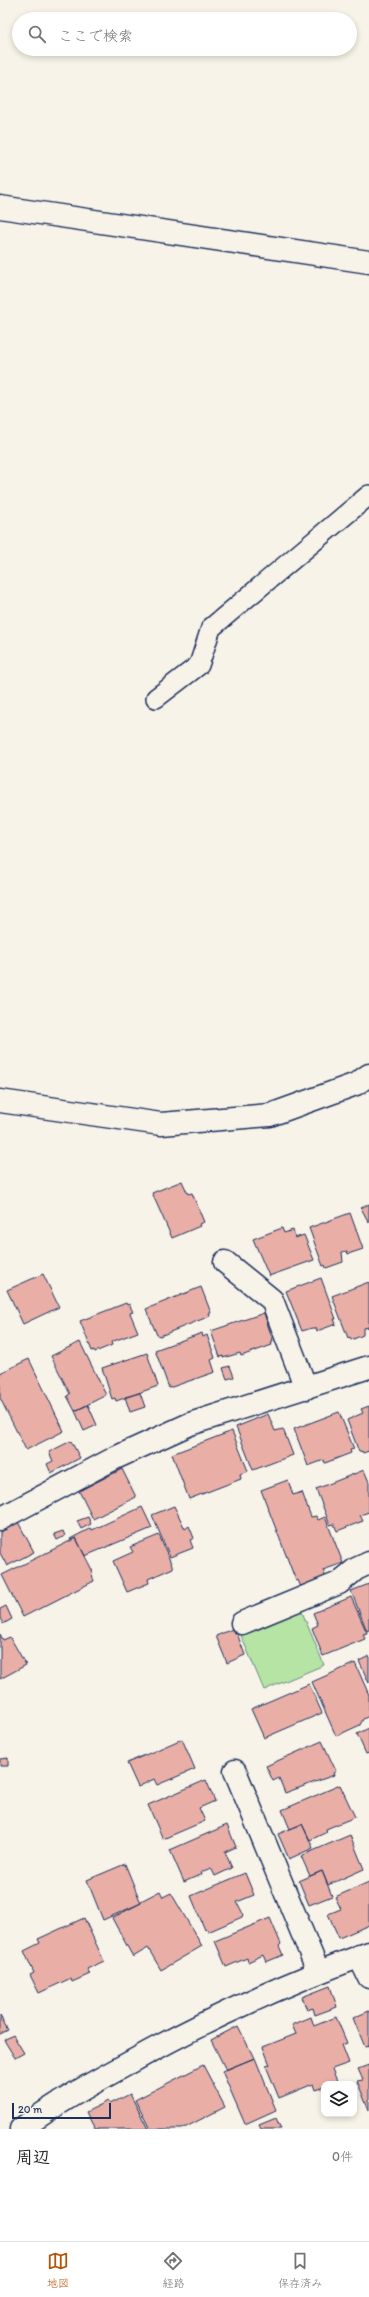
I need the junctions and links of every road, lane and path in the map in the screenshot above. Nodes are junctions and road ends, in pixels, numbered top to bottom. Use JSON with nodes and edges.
{"nodes":[{"id":1,"x":0,"y":207,"type":"edge"},
{"id":2,"x":369,"y":262,"type":"edge"},
{"id":3,"x":369,"y":495,"type":"edge"},
{"id":4,"x":156,"y":698,"type":"dead end"},
{"id":5,"x":369,"y":1075,"type":"edge"},
{"id":6,"x":0,"y":1101,"type":"edge"},
{"id":7,"x":225,"y":1262,"type":"dead end"},
{"id":8,"x":369,"y":1367,"type":"edge"},
{"id":9,"x":306,"y":1388,"type":"junction"},
{"id":10,"x":0,"y":1519,"type":"edge"},
{"id":11,"x":369,"y":1563,"type":"edge"},
{"id":12,"x":242,"y":1623,"type":"dead end"},
{"id":13,"x":235,"y":1772,"type":"dead end"},
{"id":14,"x":364,"y":1954,"type":"edge"},
{"id":15,"x":318,"y":1971,"type":"junction"},
{"id":16,"x":369,"y":1977,"type":"edge"},
{"id":17,"x":21,"y":2129,"type":"edge"}],
"edges":[{"from":1,"to":2,"type":"street"},
{"from":3,"to":4,"type":"lane"},
{"from":5,"to":6,"type":"street"},
{"from":7,"to":9,"type":"street"},
{"from":8,"to":9,"type":"street"},
{"from":9,"to":10,"type":"street"},
{"from":11,"to":12,"type":"street"},
{"from":13,"to":15,"type":"street"},
{"from":14,"to":15,"type":"street"},
{"from":14,"to":16,"type":"street"},
{"from":15,"to":17,"type":"street"}]}
